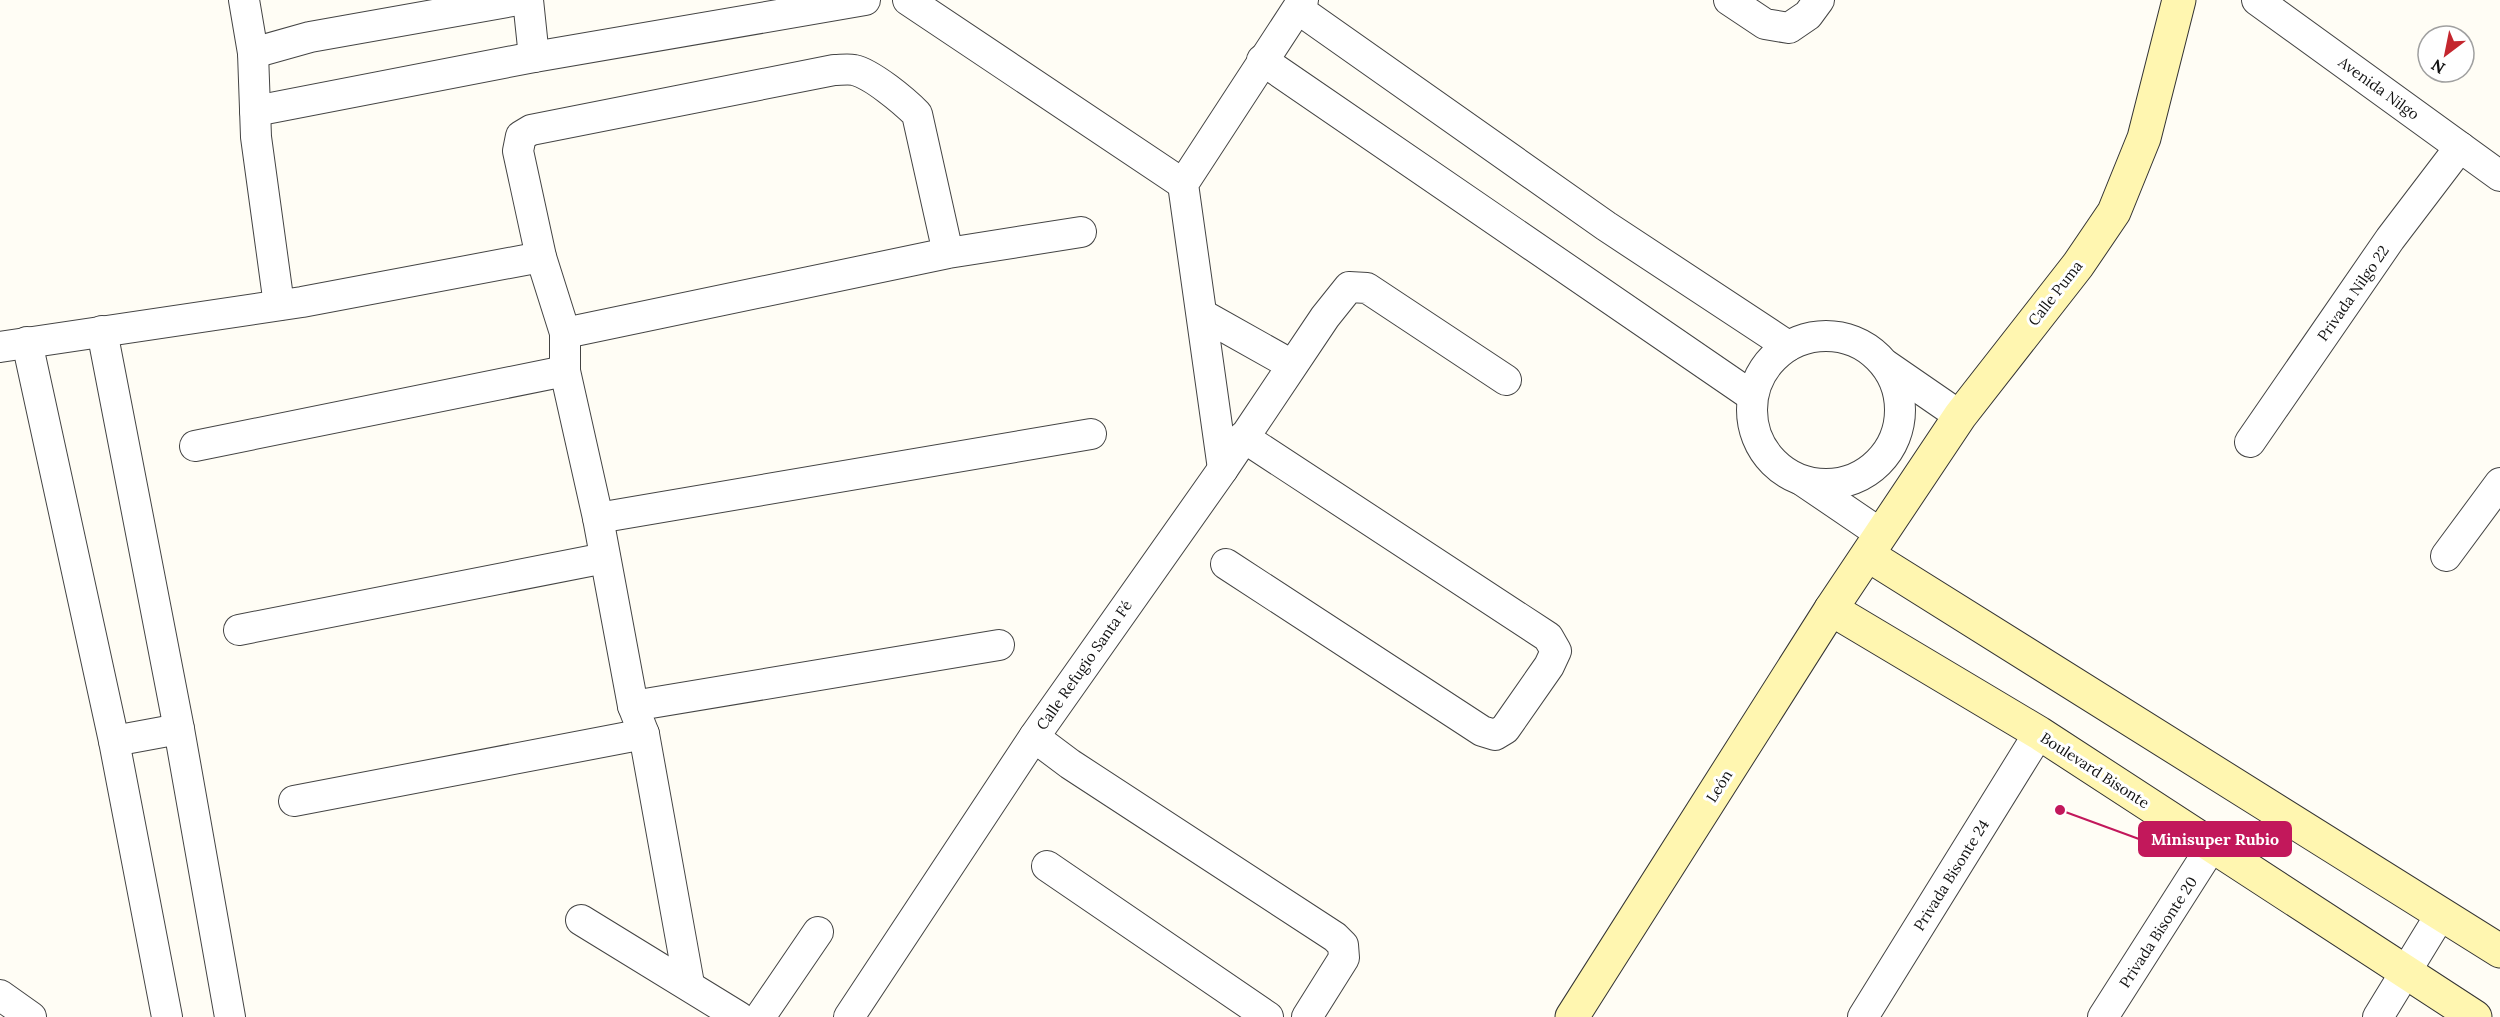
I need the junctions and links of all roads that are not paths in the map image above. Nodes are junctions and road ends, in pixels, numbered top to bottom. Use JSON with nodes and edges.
{"nodes":[{"id":1,"x":244,"y":0,"type":"edge"},
{"id":2,"x":518,"y":0,"type":"edge"},
{"id":3,"x":528,"y":0,"type":"edge"},
{"id":4,"x":865,"y":0,"type":"edge"},
{"id":5,"x":908,"y":0,"type":"edge"},
{"id":6,"x":1729,"y":0,"type":"edge"},
{"id":7,"x":1819,"y":0,"type":"edge"},
{"id":8,"x":2179,"y":0,"type":"edge"},
{"id":9,"x":2257,"y":0,"type":"edge"},
{"id":10,"x":1301,"y":4,"type":"edge"},
{"id":11,"x":253,"y":52,"type":"junction"},
{"id":12,"x":534,"y":57,"type":"junction"},
{"id":13,"x":1262,"y":60,"type":"junction"},
{"id":14,"x":255,"y":111,"type":"junction"},
{"id":15,"x":2460,"y":147,"type":"junction"},
{"id":16,"x":2500,"y":176,"type":"edge"},
{"id":17,"x":1183,"y":184,"type":"junction"},
{"id":18,"x":1081,"y":232,"type":"dead end"},
{"id":19,"x":948,"y":253,"type":"junction"},
{"id":20,"x":541,"y":257,"type":"junction"},
{"id":21,"x":279,"y":305,"type":"junction"},
{"id":22,"x":1203,"y":315,"type":"junction"},
{"id":23,"x":102,"y":331,"type":"junction"},
{"id":24,"x":565,"y":333,"type":"junction"},
{"id":25,"x":13,"y":344,"type":"edge"},
{"id":26,"x":1788,"y":346,"type":"junction"},
{"id":27,"x":1884,"y":363,"type":"junction"},
{"id":28,"x":1292,"y":365,"type":"junction"},
{"id":29,"x":565,"y":371,"type":"junction"},
{"id":30,"x":1506,"y":381,"type":"dead end"},
{"id":31,"x":1752,"y":396,"type":"junction"},
{"id":32,"x":1960,"y":416,"type":"junction"},
{"id":33,"x":1090,"y":434,"type":"dead end"},
{"id":34,"x":1243,"y":437,"type":"junction"},
{"id":35,"x":2250,"y":442,"type":"dead end"},
{"id":36,"x":195,"y":446,"type":"dead end"},
{"id":37,"x":1223,"y":469,"type":"junction"},
{"id":38,"x":1803,"y":481,"type":"junction"},
{"id":39,"x":2500,"y":483,"type":"edge"},
{"id":40,"x":598,"y":518,"type":"junction"},
{"id":41,"x":1874,"y":545,"type":"junction"},
{"id":42,"x":2446,"y":556,"type":"dead end"},
{"id":43,"x":605,"y":558,"type":"junction"},
{"id":44,"x":1226,"y":564,"type":"dead end"},
{"id":45,"x":1831,"y":609,"type":"junction"},
{"id":46,"x":239,"y":630,"type":"dead end"},
{"id":47,"x":999,"y":645,"type":"dead end"},
{"id":48,"x":633,"y":706,"type":"junction"},
{"id":49,"x":178,"y":729,"type":"junction"},
{"id":50,"x":2039,"y":733,"type":"junction"},
{"id":51,"x":644,"y":734,"type":"junction"},
{"id":52,"x":1034,"y":737,"type":"junction"},
{"id":53,"x":114,"y":741,"type":"junction"},
{"id":54,"x":294,"y":801,"type":"dead end"},
{"id":55,"x":2212,"y":846,"type":"junction"},
{"id":56,"x":1047,"y":866,"type":"dead end"},
{"id":57,"x":2441,"y":914,"type":"junction"},
{"id":58,"x":581,"y":920,"type":"dead end"},
{"id":59,"x":818,"y":932,"type":"dead end"},
{"id":60,"x":2500,"y":951,"type":"edge"},
{"id":61,"x":2406,"y":974,"type":"junction"},
{"id":62,"x":689,"y":984,"type":"junction"},
{"id":63,"x":0,"y":995,"type":"edge"},
{"id":64,"x":31,"y":1017,"type":"edge"},
{"id":65,"x":167,"y":1017,"type":"edge"},
{"id":66,"x":230,"y":1017,"type":"edge"},
{"id":67,"x":739,"y":1017,"type":"edge"},
{"id":68,"x":760,"y":1017,"type":"edge"},
{"id":69,"x":849,"y":1017,"type":"edge"},
{"id":70,"x":1268,"y":1017,"type":"edge"},
{"id":71,"x":1307,"y":1017,"type":"edge"},
{"id":72,"x":1572,"y":1017,"type":"edge"},
{"id":73,"x":1863,"y":1017,"type":"edge"},
{"id":74,"x":2103,"y":1017,"type":"edge"},
{"id":75,"x":2378,"y":1017,"type":"edge"},
{"id":76,"x":2475,"y":1017,"type":"edge"}],
"edges":[{"from":1,"to":11,"type":"street"},
{"from":2,"to":11,"type":"street"},
{"from":3,"to":12,"type":"street"},
{"from":4,"to":12,"type":"street"},
{"from":5,"to":17,"type":"street"},
{"from":6,"to":7,"type":"street"},
{"from":8,"to":32,"type":"street","name":"Calle Puma"},
{"from":9,"to":15,"type":"street","name":"Avenida Nilgo"},
{"from":10,"to":13,"type":"street"},
{"from":10,"to":26,"type":"street"},
{"from":11,"to":14,"type":"street"},
{"from":12,"to":14,"type":"street"},
{"from":13,"to":17,"type":"street"},
{"from":13,"to":31,"type":"street"},
{"from":14,"to":21,"type":"street"},
{"from":15,"to":16,"type":"street","name":"Avenida Nilgo"},
{"from":15,"to":35,"type":"street","name":"Privada Nilgo 22"},
{"from":17,"to":22,"type":"street"},
{"from":18,"to":19,"type":"street"},
{"from":19,"to":20,"type":"street"},
{"from":19,"to":24,"type":"street"},
{"from":20,"to":21,"type":"street"},
{"from":20,"to":24,"type":"street"},
{"from":21,"to":23,"type":"street"},
{"from":22,"to":28,"type":"street"},
{"from":22,"to":37,"type":"street"},
{"from":23,"to":25,"type":"street"},
{"from":23,"to":49,"type":"street"},
{"from":24,"to":29,"type":"street"},
{"from":25,"to":53,"type":"street"},
{"from":26,"to":27,"type":"street"},
{"from":26,"to":31,"type":"street"},
{"from":27,"to":32,"type":"street"},
{"from":27,"to":38,"type":"street"},
{"from":28,"to":30,"type":"street","name":"Calle Refugio Santa Fé"},
{"from":28,"to":34,"type":"street","name":"Calle Refugio Santa Fé"},
{"from":29,"to":36,"type":"street"},
{"from":29,"to":40,"type":"street"},
{"from":31,"to":38,"type":"street"},
{"from":32,"to":41,"type":"street","name":"Calle Puma"},
{"from":33,"to":40,"type":"street"},
{"from":34,"to":37,"type":"street","name":"Calle Refugio Santa Fé"},
{"from":34,"to":44,"type":"street"},
{"from":37,"to":52,"type":"street","name":"Calle Refugio Santa Fé"},
{"from":38,"to":41,"type":"street"},
{"from":39,"to":42,"type":"street"},
{"from":40,"to":43,"type":"street"},
{"from":41,"to":45,"type":"street","name":"León"},
{"from":41,"to":57,"type":"street"},
{"from":43,"to":46,"type":"street"},
{"from":43,"to":48,"type":"street"},
{"from":45,"to":50,"type":"street","name":"Boulevard Bisonte"},
{"from":45,"to":72,"type":"street","name":"León"},
{"from":47,"to":48,"type":"street"},
{"from":48,"to":51,"type":"street"},
{"from":49,"to":53,"type":"street"},
{"from":49,"to":66,"type":"street"},
{"from":50,"to":55,"type":"street","name":"Boulevard Bisonte"},
{"from":50,"to":73,"type":"street","name":"Privada Bisonte 24"},
{"from":51,"to":54,"type":"street"},
{"from":51,"to":62,"type":"street"},
{"from":52,"to":69,"type":"street","name":"Calle Refugio Santa Fé"},
{"from":52,"to":71,"type":"street"},
{"from":53,"to":65,"type":"street"},
{"from":55,"to":61,"type":"street","name":"Boulevard Bisonte"},
{"from":55,"to":74,"type":"street","name":"Privada Bisonte 20"},
{"from":56,"to":70,"type":"street"},
{"from":57,"to":60,"type":"street"},
{"from":57,"to":61,"type":"street"},
{"from":58,"to":62,"type":"street"},
{"from":59,"to":68,"type":"street"},
{"from":61,"to":75,"type":"street"},
{"from":61,"to":76,"type":"street","name":"Boulevard Bisonte"},
{"from":62,"to":67,"type":"street"},
{"from":63,"to":64,"type":"street"}]}
